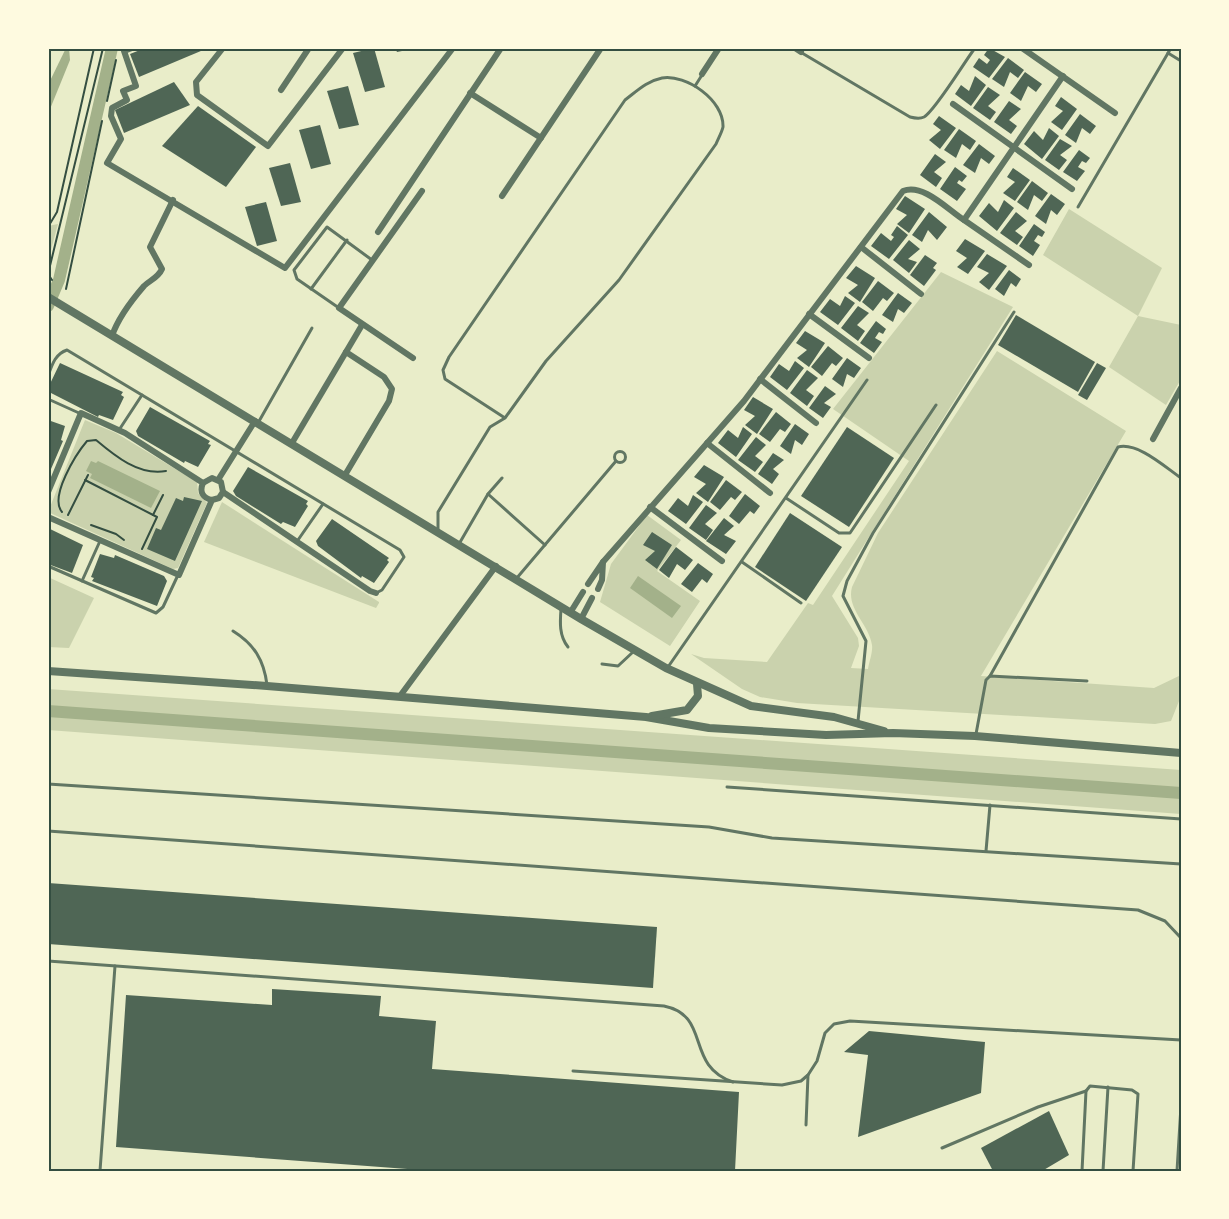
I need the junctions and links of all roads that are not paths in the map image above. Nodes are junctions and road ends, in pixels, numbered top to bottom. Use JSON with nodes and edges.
{"nodes":[{"id":1,"x":132,"y":48,"type":"edge"},
{"id":2,"x":223,"y":48,"type":"edge"},
{"id":3,"x":309,"y":48,"type":"edge"},
{"id":4,"x":343,"y":48,"type":"edge"},
{"id":5,"x":453,"y":48,"type":"edge"},
{"id":6,"x":501,"y":48,"type":"edge"},
{"id":7,"x":601,"y":48,"type":"edge"},
{"id":8,"x":719,"y":48,"type":"edge"},
{"id":9,"x":795,"y":48,"type":"edge"},
{"id":10,"x":975,"y":48,"type":"edge"},
{"id":11,"x":1022,"y":48,"type":"edge"},
{"id":12,"x":1171,"y":48,"type":"edge"},
{"id":13,"x":801,"y":52,"type":"joint"},
{"id":14,"x":1168,"y":53,"type":"junction"},
{"id":15,"x":1181,"y":61,"type":"edge"},
{"id":16,"x":702,"y":74,"type":"joint"},
{"id":17,"x":1063,"y":76,"type":"junction"},
{"id":18,"x":694,"y":86,"type":"junction"},
{"id":19,"x":281,"y":90,"type":"dead end"},
{"id":20,"x":470,"y":93,"type":"junction"},
{"id":21,"x":953,"y":104,"type":"dead end"},
{"id":22,"x":1115,"y":113,"type":"dead end"},
{"id":23,"x":541,"y":138,"type":"junction"},
{"id":24,"x":1015,"y":148,"type":"junction"},
{"id":25,"x":1072,"y":189,"type":"dead end"},
{"id":26,"x":422,"y":190,"type":"dead end"},
{"id":27,"x":502,"y":196,"type":"dead end"},
{"id":28,"x":173,"y":200,"type":"junction"},
{"id":29,"x":1078,"y":207,"type":"dead end"},
{"id":30,"x":964,"y":220,"type":"junction"},
{"id":31,"x":378,"y":232,"type":"dead end"},
{"id":32,"x":347,"y":240,"type":"junction"},
{"id":33,"x":861,"y":247,"type":"junction"},
{"id":34,"x":372,"y":260,"type":"junction"},
{"id":35,"x":1029,"y":265,"type":"dead end"},
{"id":36,"x":311,"y":289,"type":"junction"},
{"id":37,"x":921,"y":294,"type":"dead end"},
{"id":38,"x":48,"y":297,"type":"edge"},
{"id":39,"x":339,"y":308,"type":"junction"},
{"id":40,"x":1014,"y":312,"type":"dead end"},
{"id":41,"x":809,"y":314,"type":"junction"},
{"id":42,"x":362,"y":325,"type":"junction"},
{"id":43,"x":312,"y":328,"type":"dead end"},
{"id":44,"x":111,"y":336,"type":"junction"},
{"id":45,"x":346,"y":352,"type":"junction"},
{"id":46,"x":413,"y":358,"type":"dead end"},
{"id":47,"x":869,"y":358,"type":"dead end"},
{"id":48,"x":48,"y":376,"type":"edge"},
{"id":49,"x":760,"y":379,"type":"junction"},
{"id":50,"x":867,"y":380,"type":"dead end"},
{"id":51,"x":1181,"y":388,"type":"edge"},
{"id":52,"x":142,"y":395,"type":"junction"},
{"id":53,"x":48,"y":399,"type":"edge"},
{"id":54,"x":936,"y":405,"type":"dead end"},
{"id":55,"x":81,"y":413,"type":"junction"},
{"id":56,"x":505,"y":418,"type":"junction"},
{"id":57,"x":256,"y":422,"type":"junction"},
{"id":58,"x":816,"y":423,"type":"dead end"},
{"id":59,"x":119,"y":430,"type":"junction"},
{"id":60,"x":1153,"y":439,"type":"dead end"},
{"id":61,"x":292,"y":443,"type":"junction"},
{"id":62,"x":707,"y":443,"type":"junction"},
{"id":63,"x":237,"y":450,"type":"junction"},
{"id":64,"x":616,"y":461,"type":"dead end"},
{"id":65,"x":345,"y":476,"type":"junction"},
{"id":66,"x":502,"y":478,"type":"dead end"},
{"id":67,"x":1181,"y":478,"type":"edge"},
{"id":68,"x":218,"y":480,"type":"junction"},
{"id":69,"x":203,"y":483,"type":"junction"},
{"id":70,"x":48,"y":492,"type":"edge"},
{"id":71,"x":223,"y":492,"type":"junction"},
{"id":72,"x":770,"y":493,"type":"dead end"},
{"id":73,"x":488,"y":494,"type":"junction"},
{"id":74,"x":786,"y":498,"type":"junction"},
{"id":75,"x":212,"y":500,"type":"junction"},
{"id":76,"x":324,"y":503,"type":"junction"},
{"id":77,"x":650,"y":507,"type":"junction"},
{"id":78,"x":48,"y":517,"type":"edge"},
{"id":79,"x":438,"y":531,"type":"junction"},
{"id":80,"x":100,"y":539,"type":"junction"},
{"id":81,"x":297,"y":542,"type":"junction"},
{"id":82,"x":459,"y":544,"type":"junction"},
{"id":83,"x":545,"y":544,"type":"junction"},
{"id":84,"x":722,"y":561,"type":"dead end"},
{"id":85,"x":603,"y":562,"type":"junction"},
{"id":86,"x":742,"y":562,"type":"junction"},
{"id":87,"x":48,"y":566,"type":"edge"},
{"id":88,"x":496,"y":566,"type":"junction"},
{"id":89,"x":178,"y":575,"type":"junction"},
{"id":90,"x":516,"y":579,"type":"junction"},
{"id":91,"x":82,"y":581,"type":"junction"},
{"id":92,"x":588,"y":584,"type":"dead end"},
{"id":93,"x":598,"y":589,"type":"dead end"},
{"id":94,"x":583,"y":592,"type":"dead end"},
{"id":95,"x":376,"y":593,"type":"joint"},
{"id":96,"x":592,"y":598,"type":"dead end"},
{"id":97,"x":801,"y":603,"type":"dead end"},
{"id":98,"x":561,"y":607,"type":"junction"},
{"id":99,"x":570,"y":613,"type":"junction"},
{"id":100,"x":581,"y":619,"type":"junction"},
{"id":101,"x":233,"y":631,"type":"dead end"},
{"id":102,"x":568,"y":647,"type":"dead end"},
{"id":103,"x":635,"y":650,"type":"junction"},
{"id":104,"x":602,"y":664,"type":"dead end"},
{"id":105,"x":666,"y":668,"type":"junction"},
{"id":106,"x":48,"y":671,"type":"edge"},
{"id":107,"x":990,"y":676,"type":"junction"},
{"id":108,"x":1087,"y":681,"type":"dead end"},
{"id":109,"x":697,"y":684,"type":"junction"},
{"id":110,"x":267,"y":686,"type":"junction"},
{"id":111,"x":400,"y":696,"type":"junction"},
{"id":112,"x":646,"y":717,"type":"junction"},
{"id":113,"x":857,"y":724,"type":"junction"},
{"id":114,"x":893,"y":733,"type":"junction"},
{"id":115,"x":975,"y":736,"type":"junction"},
{"id":116,"x":1181,"y":753,"type":"edge"},
{"id":117,"x":48,"y":784,"type":"edge"},
{"id":118,"x":727,"y":787,"type":"dead end"},
{"id":119,"x":990,"y":805,"type":"junction"},
{"id":120,"x":1181,"y":819,"type":"edge"},
{"id":121,"x":48,"y":831,"type":"edge"},
{"id":122,"x":986,"y":851,"type":"junction"},
{"id":123,"x":1181,"y":864,"type":"edge"},
{"id":124,"x":1181,"y":938,"type":"edge"},
{"id":125,"x":48,"y":961,"type":"edge"},
{"id":126,"x":115,"y":966,"type":"junction"},
{"id":127,"x":1181,"y":1040,"type":"edge"},
{"id":128,"x":573,"y":1071,"type":"dead end"},
{"id":129,"x":808,"y":1075,"type":"junction"},
{"id":130,"x":733,"y":1082,"type":"junction"},
{"id":131,"x":1108,"y":1087,"type":"junction"},
{"id":132,"x":1086,"y":1091,"type":"junction"},
{"id":133,"x":1181,"y":1106,"type":"edge"},
{"id":134,"x":806,"y":1125,"type":"dead end"},
{"id":135,"x":942,"y":1148,"type":"dead end"},
{"id":136,"x":100,"y":1171,"type":"edge"},
{"id":137,"x":1082,"y":1171,"type":"edge"},
{"id":138,"x":1103,"y":1171,"type":"edge"},
{"id":139,"x":1133,"y":1171,"type":"edge"},
{"id":140,"x":1176,"y":1171,"type":"edge"}],
"edges":[{"from":1,"to":28,"type":"street"},
{"from":2,"to":4,"type":"street"},
{"from":3,"to":19,"type":"street"},
{"from":5,"to":28,"type":"street"},
{"from":6,"to":20,"type":"street"},
{"from":7,"to":23,"type":"street"},
{"from":8,"to":16,"type":"street"},
{"from":9,"to":13,"type":"street"},
{"from":10,"to":13,"type":"lane"},
{"from":11,"to":17,"type":"street"},
{"from":12,"to":14,"type":"lane"},
{"from":14,"to":15,"type":"lane"},
{"from":14,"to":29,"type":"lane"},
{"from":16,"to":18,"type":"lane"},
{"from":17,"to":22,"type":"street"},
{"from":17,"to":24,"type":"street"},
{"from":18,"to":56,"type":"lane"},
{"from":18,"to":56,"type":"lane"},
{"from":20,"to":23,"type":"street"},
{"from":20,"to":31,"type":"street"},
{"from":21,"to":24,"type":"street"},
{"from":23,"to":27,"type":"street"},
{"from":24,"to":25,"type":"street"},
{"from":24,"to":30,"type":"street"},
{"from":26,"to":34,"type":"street"},
{"from":28,"to":44,"type":"street"},
{"from":30,"to":33,"type":"street"},
{"from":30,"to":35,"type":"street"},
{"from":32,"to":34,"type":"lane"},
{"from":32,"to":36,"type":"lane"},
{"from":32,"to":36,"type":"lane"},
{"from":33,"to":37,"type":"street"},
{"from":33,"to":41,"type":"street"},
{"from":34,"to":39,"type":"street"},
{"from":36,"to":39,"type":"lane"},
{"from":38,"to":44,"type":"street"},
{"from":39,"to":42,"type":"street"},
{"from":40,"to":113,"type":"lane"},
{"from":41,"to":47,"type":"street"},
{"from":41,"to":49,"type":"street"},
{"from":42,"to":45,"type":"street"},
{"from":42,"to":46,"type":"street"},
{"from":43,"to":57,"type":"lane"},
{"from":44,"to":57,"type":"street"},
{"from":45,"to":61,"type":"street"},
{"from":45,"to":65,"type":"street"},
{"from":48,"to":52,"type":"lane"},
{"from":49,"to":58,"type":"street"},
{"from":49,"to":62,"type":"street"},
{"from":50,"to":74,"type":"lane"},
{"from":51,"to":60,"type":"street"},
{"from":52,"to":59,"type":"lane"},
{"from":52,"to":63,"type":"lane"},
{"from":53,"to":55,"type":"lane"},
{"from":54,"to":74,"type":"lane"},
{"from":55,"to":59,"type":"street"},
{"from":55,"to":70,"type":"street"},
{"from":56,"to":79,"type":"lane"},
{"from":57,"to":61,"type":"street"},
{"from":57,"to":63,"type":"street"},
{"from":59,"to":69,"type":"street"},
{"from":61,"to":65,"type":"street"},
{"from":62,"to":72,"type":"street"},
{"from":62,"to":77,"type":"street"},
{"from":63,"to":68,"type":"street"},
{"from":63,"to":76,"type":"lane"},
{"from":64,"to":83,"type":"lane"},
{"from":65,"to":79,"type":"street"},
{"from":66,"to":73,"type":"lane"},
{"from":67,"to":107,"type":"lane"},
{"from":68,"to":69,"type":"street"},
{"from":68,"to":71,"type":"street"},
{"from":69,"to":75,"type":"street"},
{"from":71,"to":75,"type":"street"},
{"from":71,"to":81,"type":"street"},
{"from":73,"to":82,"type":"lane"},
{"from":73,"to":83,"type":"lane"},
{"from":74,"to":86,"type":"lane"},
{"from":75,"to":89,"type":"street"},
{"from":76,"to":81,"type":"lane"},
{"from":76,"to":95,"type":"lane"},
{"from":77,"to":84,"type":"street"},
{"from":77,"to":85,"type":"street"},
{"from":78,"to":80,"type":"street"},
{"from":79,"to":82,"type":"street"},
{"from":80,"to":89,"type":"street"},
{"from":80,"to":91,"type":"lane"},
{"from":81,"to":95,"type":"street"},
{"from":82,"to":88,"type":"street"},
{"from":83,"to":90,"type":"lane"},
{"from":85,"to":92,"type":"street"},
{"from":85,"to":93,"type":"street"},
{"from":86,"to":97,"type":"lane"},
{"from":86,"to":105,"type":"lane"},
{"from":87,"to":91,"type":"lane"},
{"from":88,"to":90,"type":"street"},
{"from":88,"to":111,"type":"street"},
{"from":89,"to":91,"type":"lane"},
{"from":90,"to":98,"type":"street"},
{"from":94,"to":99,"type":"street"},
{"from":96,"to":100,"type":"street"},
{"from":98,"to":99,"type":"street"},
{"from":98,"to":102,"type":"lane"},
{"from":99,"to":100,"type":"street"},
{"from":100,"to":103,"type":"street"},
{"from":101,"to":110,"type":"lane"},
{"from":103,"to":104,"type":"lane"},
{"from":103,"to":105,"type":"street"},
{"from":105,"to":109,"type":"street"},
{"from":106,"to":110,"type":"street"},
{"from":107,"to":108,"type":"lane"},
{"from":107,"to":115,"type":"lane"},
{"from":109,"to":112,"type":"street"},
{"from":109,"to":113,"type":"street"},
{"from":110,"to":111,"type":"street"},
{"from":111,"to":112,"type":"street"},
{"from":112,"to":114,"type":"street"},
{"from":113,"to":114,"type":"street"},
{"from":114,"to":115,"type":"street"},
{"from":115,"to":116,"type":"street"},
{"from":117,"to":122,"type":"lane"},
{"from":118,"to":119,"type":"lane"},
{"from":119,"to":120,"type":"lane"},
{"from":119,"to":122,"type":"lane"},
{"from":121,"to":124,"type":"lane"},
{"from":122,"to":123,"type":"lane"},
{"from":125,"to":126,"type":"lane"},
{"from":126,"to":130,"type":"lane"},
{"from":126,"to":136,"type":"lane"},
{"from":127,"to":129,"type":"lane"},
{"from":128,"to":130,"type":"lane"},
{"from":129,"to":130,"type":"lane"},
{"from":129,"to":134,"type":"lane"},
{"from":131,"to":132,"type":"lane"},
{"from":131,"to":138,"type":"lane"},
{"from":131,"to":139,"type":"lane"},
{"from":132,"to":135,"type":"lane"},
{"from":132,"to":137,"type":"lane"},
{"from":133,"to":140,"type":"lane"}]}
